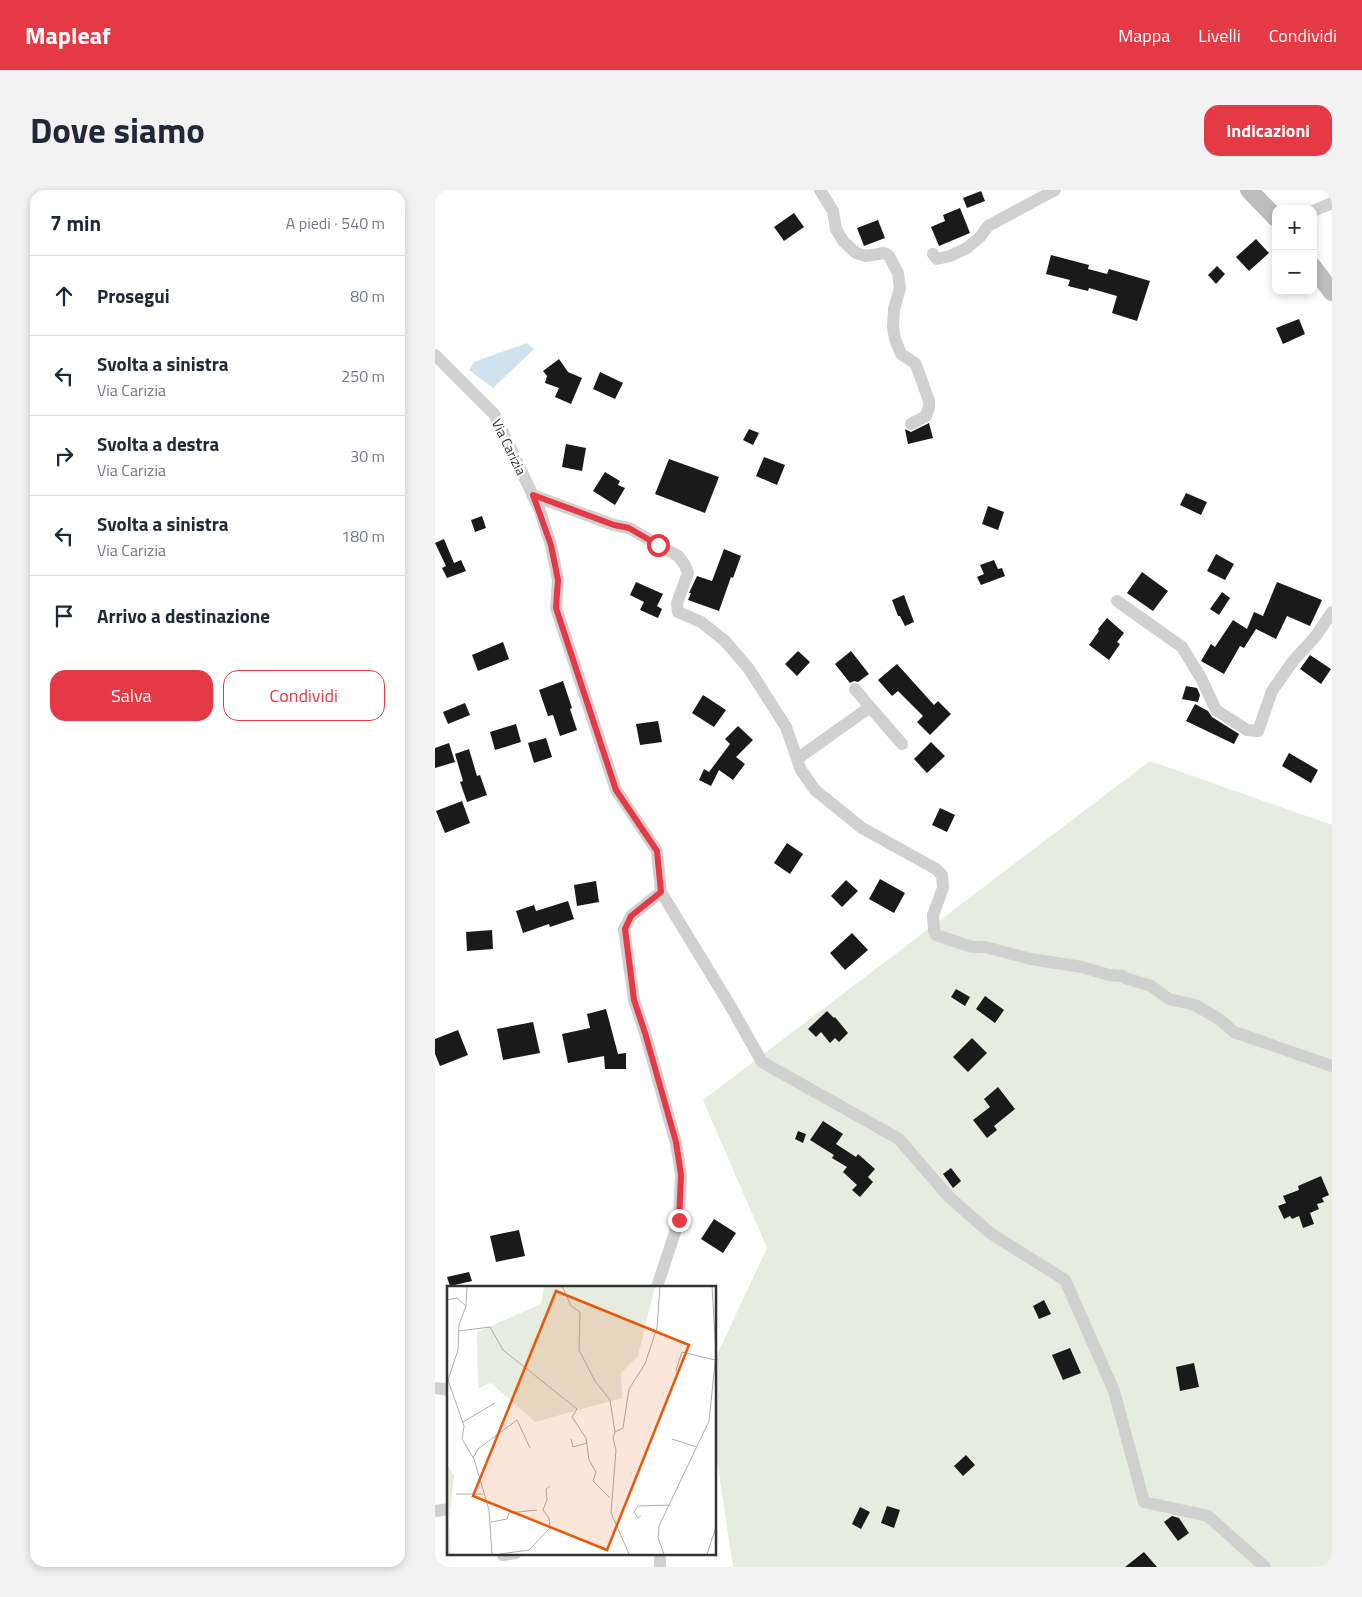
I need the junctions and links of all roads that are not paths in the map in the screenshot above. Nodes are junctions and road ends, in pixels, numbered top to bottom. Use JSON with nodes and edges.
{"nodes":[{"id":1,"x":820,"y":190,"type":"edge"},
{"id":2,"x":1055,"y":190,"type":"edge"},
{"id":3,"x":1249,"y":190,"type":"edge"},
{"id":4,"x":1332,"y":204,"type":"edge"},
{"id":5,"x":1317,"y":210,"type":"edge"},
{"id":6,"x":1272,"y":214,"type":"edge"},
{"id":7,"x":933,"y":254,"type":"dead end"},
{"id":8,"x":1317,"y":272,"type":"edge"},
{"id":9,"x":1332,"y":292,"type":"edge"},
{"id":10,"x":435,"y":355,"type":"edge"},
{"id":11,"x":911,"y":424,"type":"dead end"},
{"id":12,"x":533,"y":495,"type":"junction"},
{"id":13,"x":1117,"y":601,"type":"dead end"},
{"id":14,"x":1332,"y":612,"type":"edge"},
{"id":15,"x":855,"y":689,"type":"dead end"},
{"id":16,"x":870,"y":707,"type":"junction"},
{"id":17,"x":902,"y":744,"type":"dead end"},
{"id":18,"x":797,"y":760,"type":"junction"},
{"id":19,"x":661,"y":892,"type":"junction"},
{"id":20,"x":1332,"y":1066,"type":"edge"},
{"id":21,"x":657,"y":1286,"type":"edge"},
{"id":22,"x":660,"y":1554,"type":"edge"},
{"id":23,"x":660,"y":1567,"type":"edge"},
{"id":24,"x":1265,"y":1567,"type":"edge"}],
"edges":[{"from":1,"to":11,"type":"street"},
{"from":2,"to":7,"type":"street"},
{"from":3,"to":6,"type":"main road"},
{"from":4,"to":5,"type":"street"},
{"from":8,"to":9,"type":"main road"},
{"from":10,"to":12,"type":"street","name":"Via Carizia"},
{"from":12,"to":18,"type":"street"},
{"from":12,"to":19,"type":"street","name":"Via Carizia"},
{"from":13,"to":14,"type":"street"},
{"from":15,"to":16,"type":"street"},
{"from":16,"to":17,"type":"street"},
{"from":16,"to":18,"type":"street"},
{"from":18,"to":20,"type":"street"},
{"from":19,"to":21,"type":"street"},
{"from":19,"to":24,"type":"street"},
{"from":22,"to":23,"type":"street"}]}
